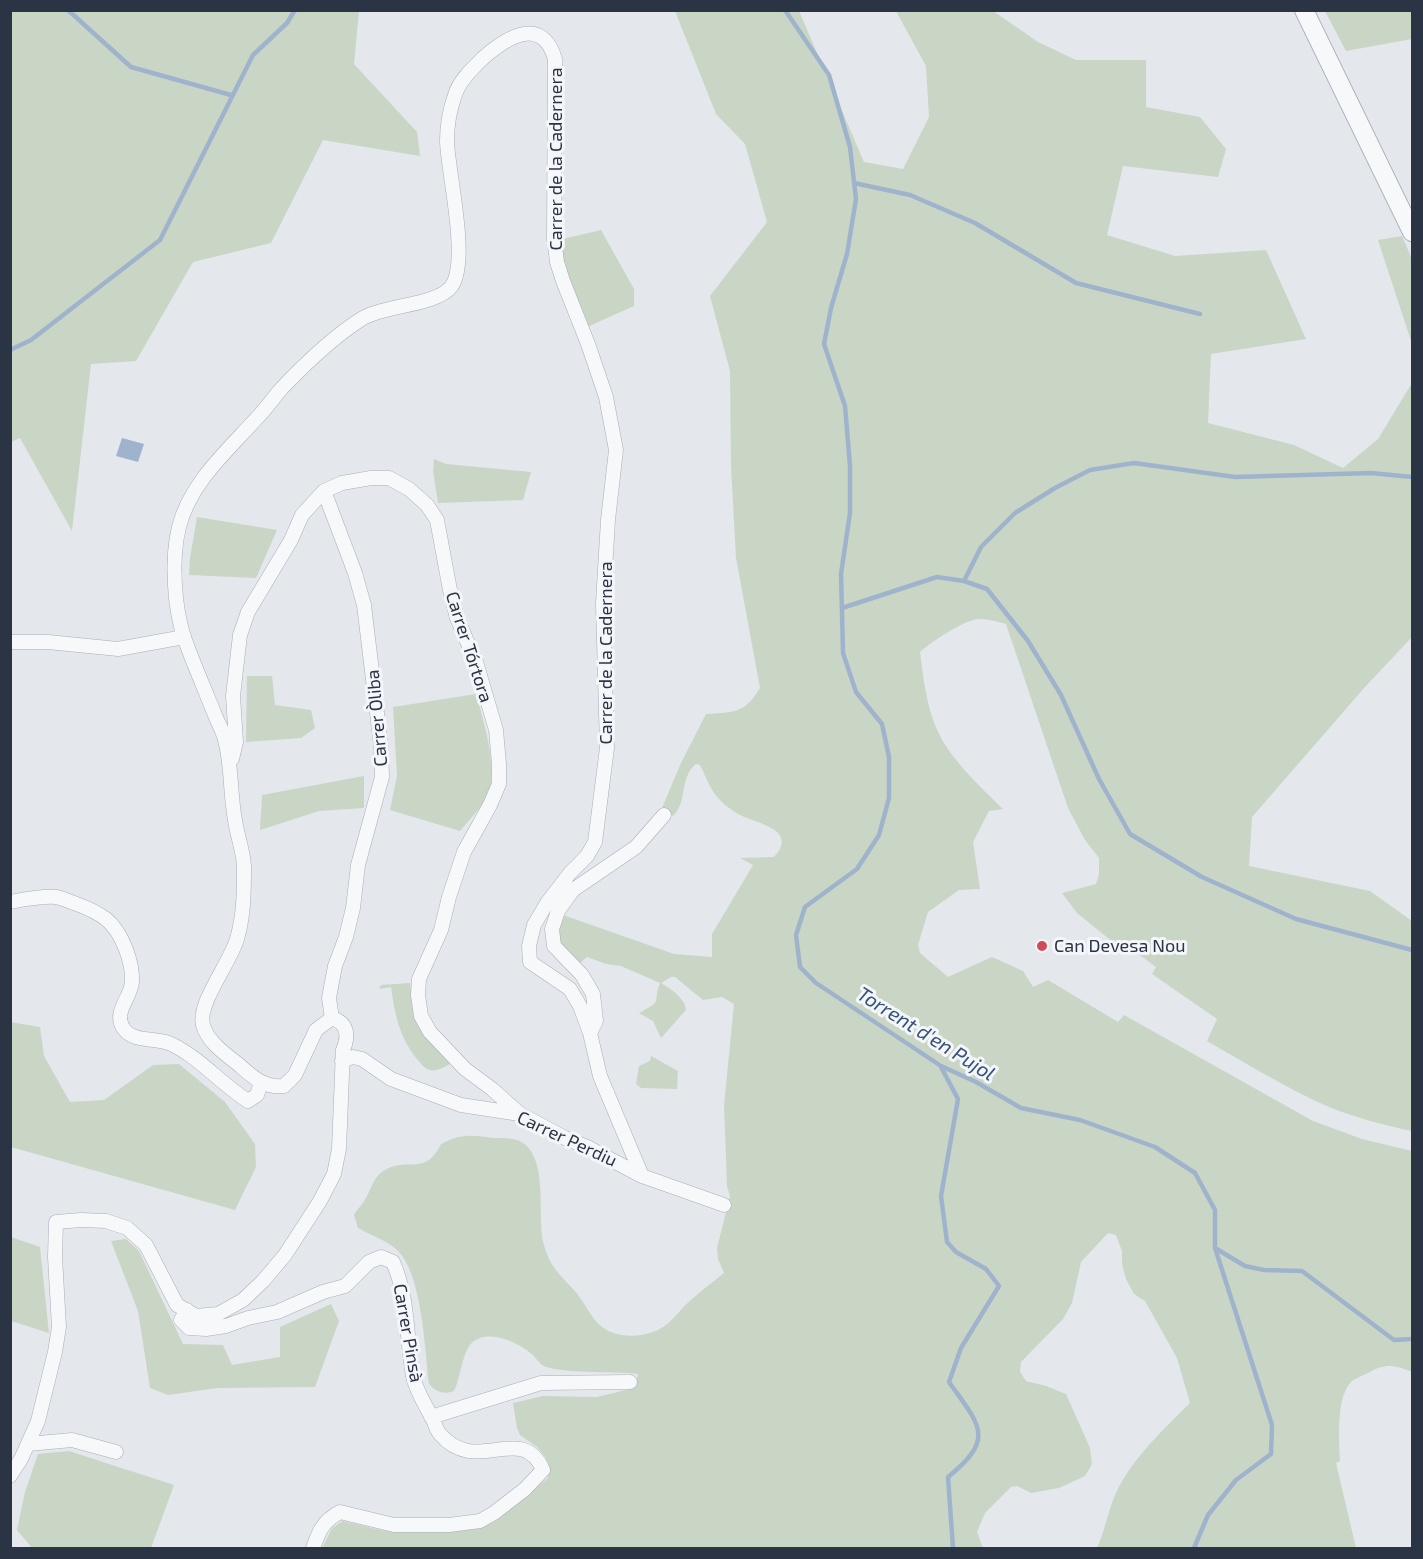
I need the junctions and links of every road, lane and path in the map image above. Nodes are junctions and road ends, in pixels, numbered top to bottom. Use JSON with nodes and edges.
{"nodes":[{"id":1,"x":1304,"y":10,"type":"edge"},
{"id":2,"x":1413,"y":232,"type":"edge"},
{"id":3,"x":324,"y":491,"type":"junction"},
{"id":4,"x":184,"y":638,"type":"junction"},
{"id":5,"x":10,"y":642,"type":"edge"},
{"id":6,"x":229,"y":770,"type":"junction"},
{"id":7,"x":664,"y":815,"type":"dead end"},
{"id":8,"x":10,"y":902,"type":"edge"},
{"id":9,"x":332,"y":1018,"type":"junction"},
{"id":10,"x":590,"y":1033,"type":"junction"},
{"id":11,"x":342,"y":1061,"type":"junction"},
{"id":12,"x":261,"y":1083,"type":"junction"},
{"id":13,"x":520,"y":1114,"type":"junction"},
{"id":14,"x":642,"y":1176,"type":"junction"},
{"id":15,"x":724,"y":1205,"type":"dead end"},
{"id":16,"x":187,"y":1310,"type":"junction"},
{"id":17,"x":630,"y":1382,"type":"dead end"},
{"id":18,"x":431,"y":1417,"type":"junction"},
{"id":19,"x":28,"y":1444,"type":"junction"},
{"id":20,"x":116,"y":1452,"type":"dead end"},
{"id":21,"x":10,"y":1476,"type":"edge"},
{"id":22,"x":313,"y":1548,"type":"edge"}],
"edges":[{"from":1,"to":2,"type":"street"},
{"from":3,"to":6,"type":"street","name":"Carrer Tórtora"},
{"from":3,"to":9,"type":"street","name":"Carrer Òliba"},
{"from":3,"to":13,"type":"street","name":"Carrer Tórtora"},
{"from":4,"to":5,"type":"street"},
{"from":4,"to":6,"type":"street","name":"Carrer de la Cadernera"},
{"from":4,"to":10,"type":"street","name":"Carrer de la Cadernera"},
{"from":6,"to":12,"type":"street","name":"Carrer de la Cadernera"},
{"from":7,"to":10,"type":"street"},
{"from":8,"to":12,"type":"street"},
{"from":9,"to":11,"type":"street"},
{"from":9,"to":12,"type":"street"},
{"from":10,"to":14,"type":"street","name":"Carrer de la Cadernera"},
{"from":11,"to":13,"type":"street","name":"Carrer Perdiu"},
{"from":11,"to":16,"type":"street"},
{"from":13,"to":14,"type":"street","name":"Carrer Perdiu"},
{"from":14,"to":15,"type":"street","name":"Carrer Perdiu"},
{"from":16,"to":18,"type":"street","name":"Carrer Pinsà"},
{"from":16,"to":19,"type":"street"},
{"from":17,"to":18,"type":"street"},
{"from":18,"to":22,"type":"street","name":"Carrer Pinsà"},
{"from":19,"to":20,"type":"street"},
{"from":19,"to":21,"type":"street"}]}
